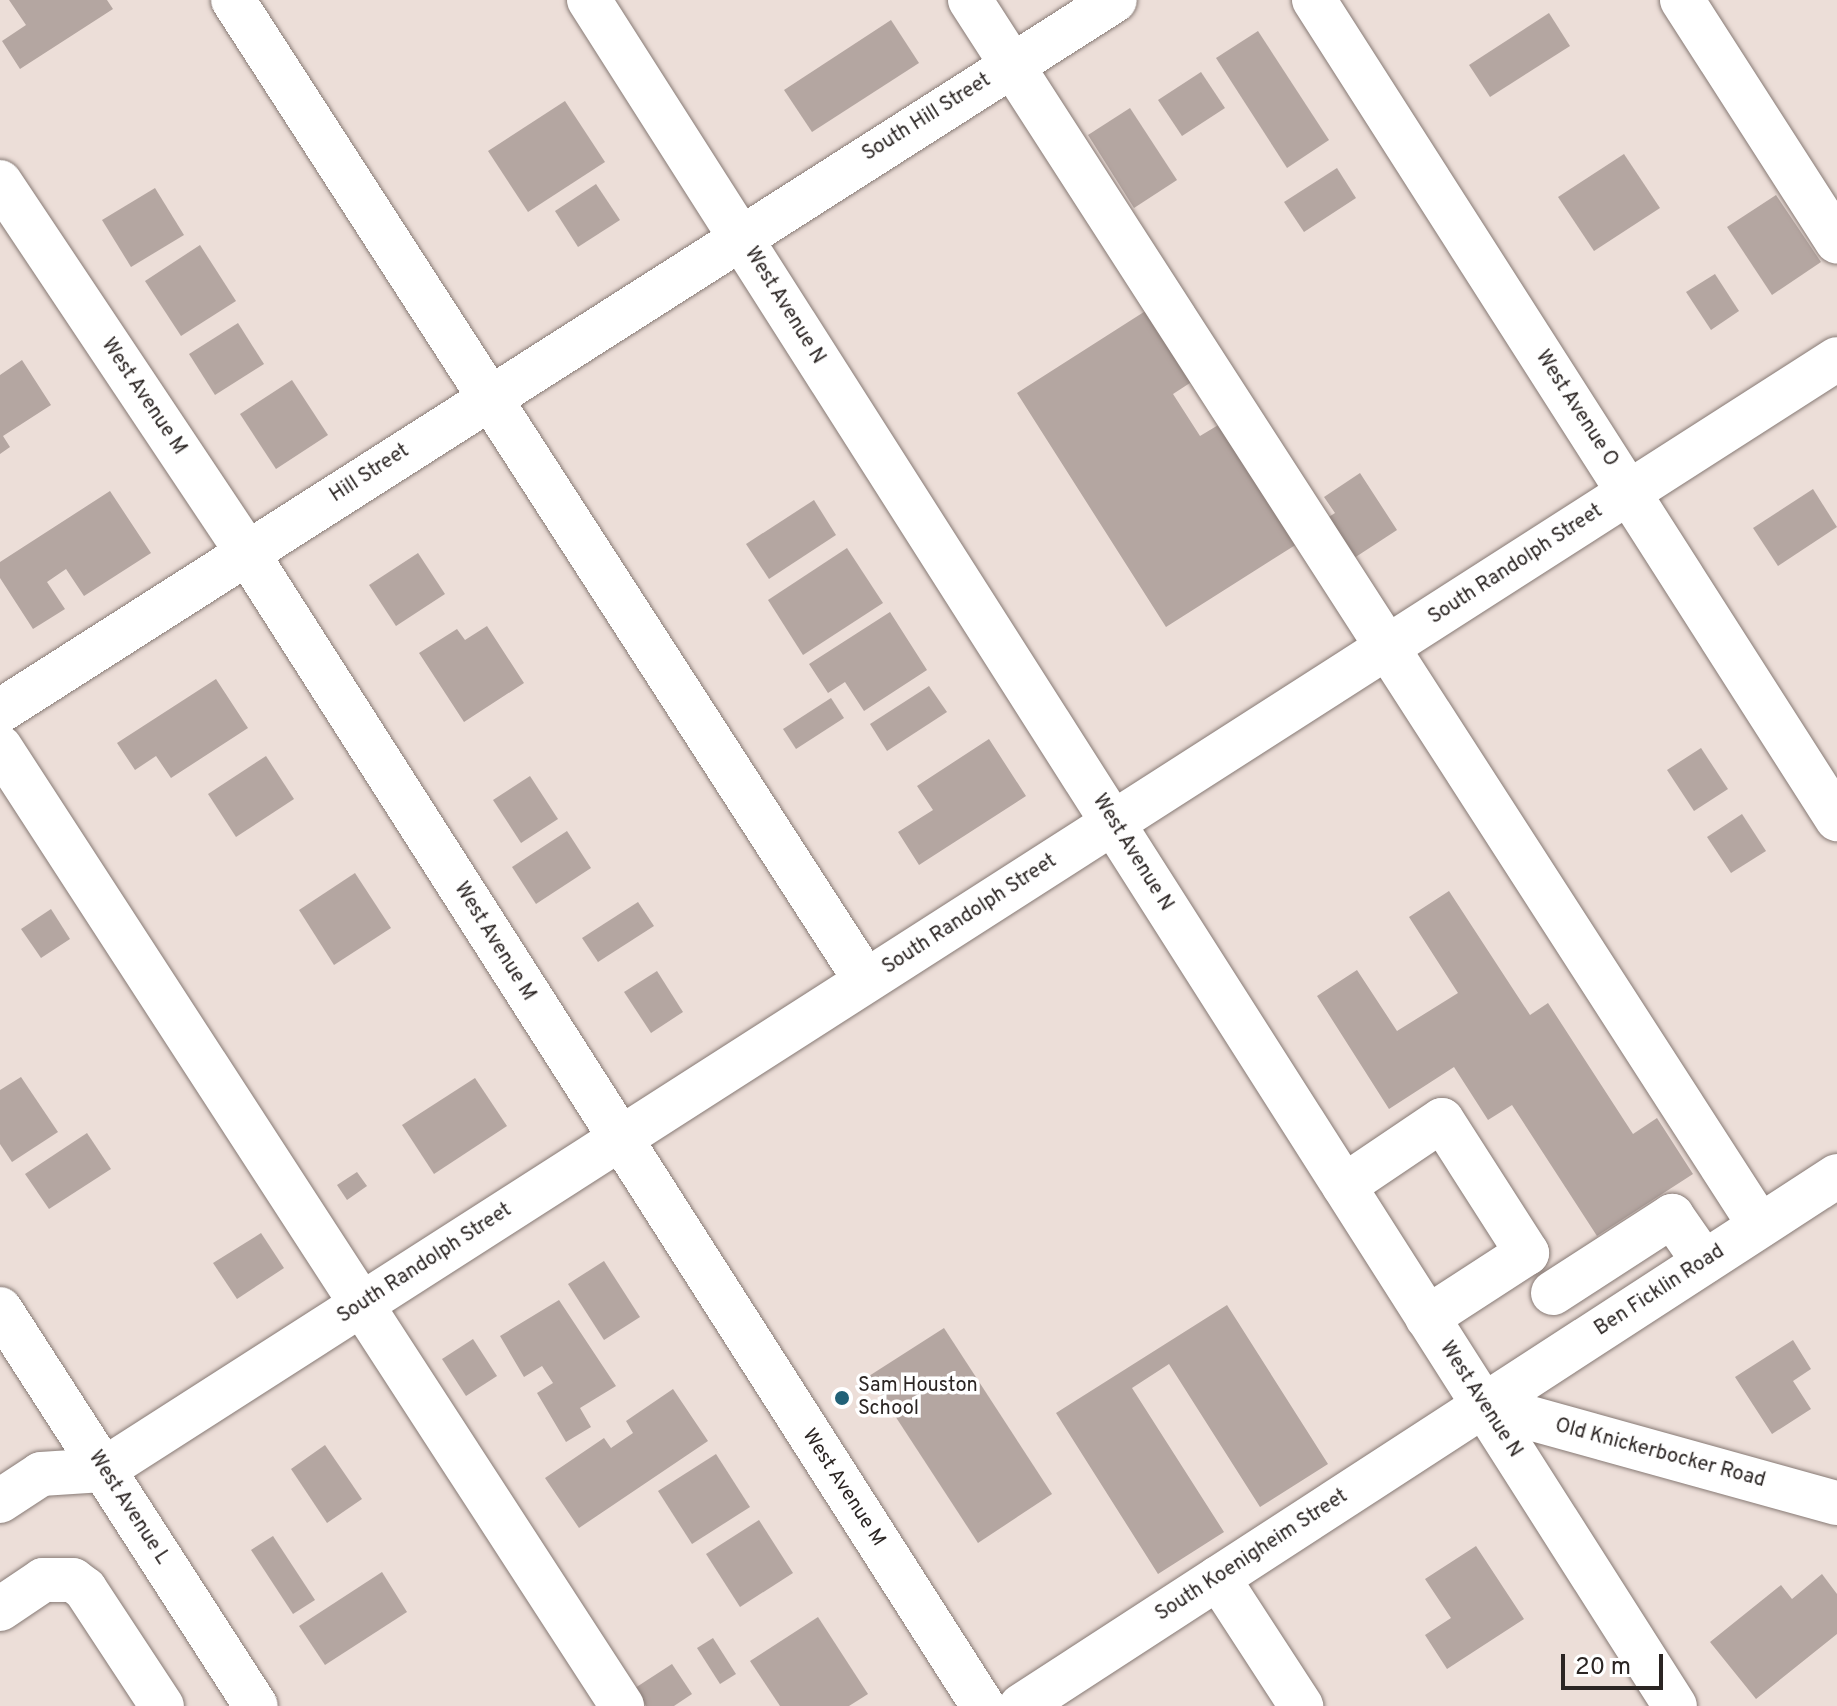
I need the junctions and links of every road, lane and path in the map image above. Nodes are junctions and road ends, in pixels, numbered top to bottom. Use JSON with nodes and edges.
{"nodes":[{"id":1,"x":233,"y":0,"type":"edge"},
{"id":2,"x":589,"y":0,"type":"edge"},
{"id":3,"x":970,"y":0,"type":"edge"},
{"id":4,"x":1115,"y":0,"type":"edge"},
{"id":5,"x":1314,"y":0,"type":"edge"},
{"id":6,"x":1682,"y":0,"type":"edge"},
{"id":7,"x":1012,"y":65,"type":"junction"},
{"id":8,"x":0,"y":182,"type":"edge"},
{"id":9,"x":739,"y":237,"type":"junction"},
{"id":10,"x":1837,"y":241,"type":"edge"},
{"id":11,"x":1837,"y":359,"type":"edge"},
{"id":12,"x":490,"y":397,"type":"junction"},
{"id":13,"x":1629,"y":493,"type":"junction"},
{"id":14,"x":247,"y":553,"type":"junction"},
{"id":15,"x":1387,"y":647,"type":"junction"},
{"id":16,"x":0,"y":711,"type":"edge"},
{"id":17,"x":0,"y":747,"type":"edge"},
{"id":18,"x":1837,"y":819,"type":"edge"},
{"id":19,"x":1113,"y":823,"type":"junction"},
{"id":20,"x":866,"y":981,"type":"junction"},
{"id":21,"x":619,"y":1140,"type":"junction"},
{"id":22,"x":1837,"y":1176,"type":"edge"},
{"id":23,"x":1344,"y":1186,"type":"junction"},
{"id":24,"x":1760,"y":1226,"type":"junction"},
{"id":25,"x":1527,"y":1253,"type":"junction"},
{"id":26,"x":1704,"y":1262,"type":"junction"},
{"id":27,"x":1553,"y":1293,"type":"junction"},
{"id":28,"x":362,"y":1305,"type":"junction"},
{"id":29,"x":0,"y":1309,"type":"edge"},
{"id":30,"x":1427,"y":1318,"type":"junction"},
{"id":31,"x":1583,"y":1340,"type":"junction"},
{"id":32,"x":1483,"y":1405,"type":"junction"},
{"id":33,"x":103,"y":1470,"type":"junction"},
{"id":34,"x":1828,"y":1492,"type":"edge"},
{"id":35,"x":0,"y":1501,"type":"edge"},
{"id":36,"x":1218,"y":1578,"type":"junction"},
{"id":37,"x":0,"y":1609,"type":"edge"},
{"id":38,"x":155,"y":1704,"type":"edge"},
{"id":39,"x":256,"y":1706,"type":"edge"},
{"id":40,"x":622,"y":1706,"type":"edge"},
{"id":41,"x":983,"y":1706,"type":"edge"},
{"id":42,"x":1021,"y":1706,"type":"edge"},
{"id":43,"x":1301,"y":1706,"type":"edge"},
{"id":44,"x":1675,"y":1706,"type":"edge"}],
"edges":[{"from":1,"to":12,"type":"street"},
{"from":2,"to":9,"type":"street","name":"West Avenue N"},
{"from":3,"to":7,"type":"street"},
{"from":4,"to":7,"type":"street","name":"South Hill Street"},
{"from":5,"to":13,"type":"street","name":"West Avenue O"},
{"from":6,"to":10,"type":"street"},
{"from":7,"to":9,"type":"street","name":"South Hill Street"},
{"from":7,"to":15,"type":"street"},
{"from":8,"to":14,"type":"street","name":"West Avenue M"},
{"from":9,"to":12,"type":"street","name":"Hill Street"},
{"from":9,"to":19,"type":"street","name":"West Avenue N"},
{"from":11,"to":13,"type":"street","name":"South Randolph Street"},
{"from":12,"to":14,"type":"street","name":"Hill Street"},
{"from":12,"to":20,"type":"street"},
{"from":13,"to":15,"type":"street","name":"South Randolph Street"},
{"from":13,"to":18,"type":"street","name":"West Avenue O"},
{"from":14,"to":16,"type":"street","name":"Hill Street"},
{"from":14,"to":21,"type":"street","name":"West Avenue M"},
{"from":15,"to":19,"type":"street","name":"South Randolph Street"},
{"from":15,"to":24,"type":"street"},
{"from":17,"to":28,"type":"street"},
{"from":19,"to":20,"type":"street","name":"South Randolph Street"},
{"from":19,"to":23,"type":"street","name":"West Avenue N"},
{"from":20,"to":21,"type":"street","name":"South Randolph Street"},
{"from":21,"to":28,"type":"street","name":"South Randolph Street"},
{"from":21,"to":41,"type":"street","name":"West Avenue M"},
{"from":22,"to":24,"type":"street","name":"Ben Ficklin Road"},
{"from":23,"to":25,"type":"street"},
{"from":23,"to":30,"type":"street","name":"West Avenue N"},
{"from":24,"to":26,"type":"street","name":"Ben Ficklin Road"},
{"from":25,"to":27,"type":"street"},
{"from":25,"to":30,"type":"street"},
{"from":26,"to":27,"type":"street"},
{"from":26,"to":31,"type":"street","name":"Ben Ficklin Road"},
{"from":27,"to":31,"type":"street"},
{"from":28,"to":33,"type":"street","name":"South Randolph Street"},
{"from":28,"to":40,"type":"street"},
{"from":29,"to":33,"type":"street","name":"West Avenue L"},
{"from":30,"to":32,"type":"street","name":"West Avenue N"},
{"from":31,"to":32,"type":"street","name":"Ben Ficklin Road"},
{"from":32,"to":34,"type":"street","name":"Old Knickerbocker Road"},
{"from":32,"to":36,"type":"street","name":"South Koenigheim Street"},
{"from":32,"to":44,"type":"street","name":"West Avenue N"},
{"from":33,"to":35,"type":"street"},
{"from":33,"to":39,"type":"street","name":"West Avenue L"},
{"from":36,"to":42,"type":"street","name":"South Koenigheim Street"},
{"from":36,"to":43,"type":"street"},
{"from":37,"to":38,"type":"street"}]}
